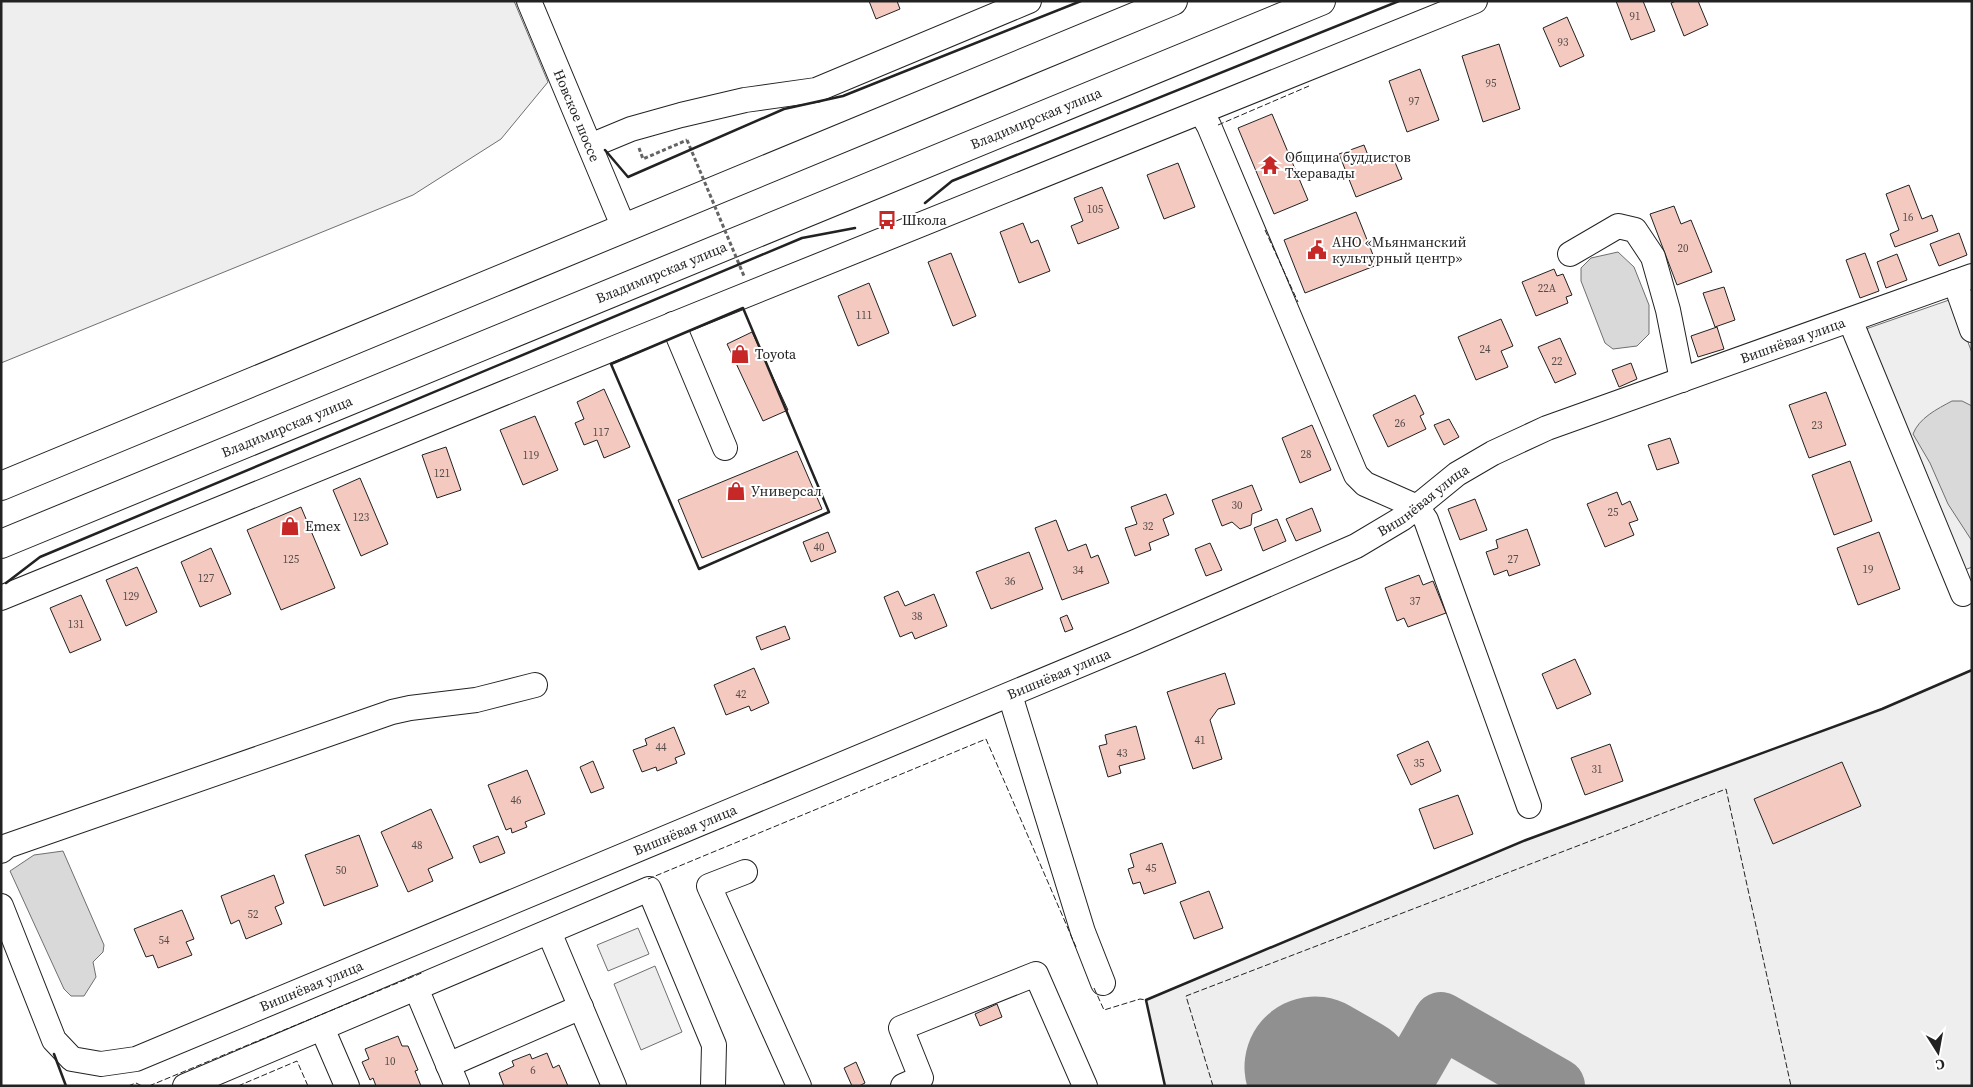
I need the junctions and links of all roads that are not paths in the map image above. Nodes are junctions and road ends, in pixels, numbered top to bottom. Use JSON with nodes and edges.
{"nodes":[{"id":1,"x":529,"y":1,"type":"edge"},
{"id":2,"x":1029,"y":1,"type":"edge"},
{"id":3,"x":1173,"y":1,"type":"edge"},
{"id":4,"x":1321,"y":1,"type":"edge"},
{"id":5,"x":1475,"y":1,"type":"edge"},
{"id":6,"x":1201,"y":112,"type":"junction"},
{"id":7,"x":590,"y":146,"type":"junction"},
{"id":8,"x":624,"y":228,"type":"junction"},
{"id":9,"x":1570,"y":254,"type":"dead end"},
{"id":10,"x":1963,"y":279,"type":"edge"},
{"id":11,"x":1850,"y":320,"type":"junction"},
{"id":12,"x":673,"y":324,"type":"junction"},
{"id":13,"x":1972,"y":330,"type":"edge"},
{"id":14,"x":1682,"y":380,"type":"junction"},
{"id":15,"x":725,"y":448,"type":"dead end"},
{"id":16,"x":1,"y":486,"type":"edge"},
{"id":17,"x":1417,"y":507,"type":"junction"},
{"id":18,"x":1,"y":544,"type":"edge"},
{"id":19,"x":1963,"y":594,"type":"dead end"},
{"id":20,"x":1,"y":598,"type":"edge"},
{"id":21,"x":535,"y":685,"type":"dead end"},
{"id":22,"x":1010,"y":695,"type":"junction"},
{"id":23,"x":1530,"y":806,"type":"dead end"},
{"id":24,"x":1,"y":851,"type":"edge"},
{"id":25,"x":745,"y":872,"type":"dead end"},
{"id":26,"x":1,"y":906,"type":"edge"},
{"id":27,"x":549,"y":932,"type":"junction"},
{"id":28,"x":1103,"y":983,"type":"dead end"},
{"id":29,"x":416,"y":988,"type":"junction"},
{"id":30,"x":581,"y":1007,"type":"junction"},
{"id":31,"x":322,"y":1028,"type":"junction"},
{"id":32,"x":453,"y":1075,"type":"edge"},
{"id":33,"x":707,"y":1083,"type":"edge"},
{"id":34,"x":185,"y":1086,"type":"edge"},
{"id":35,"x":347,"y":1086,"type":"edge"},
{"id":36,"x":614,"y":1086,"type":"edge"},
{"id":37,"x":799,"y":1086,"type":"edge"},
{"id":38,"x":903,"y":1086,"type":"edge"},
{"id":39,"x":1085,"y":1086,"type":"edge"}],
"edges":[{"from":1,"to":7,"type":"street","name":"Новское шоссе"},
{"from":2,"to":7,"type":"street"},
{"from":3,"to":8,"type":"highway"},
{"from":4,"to":18,"type":"highway","name":"Владимирская улица"},
{"from":5,"to":6,"type":"street"},
{"from":6,"to":12,"type":"street"},
{"from":6,"to":17,"type":"street"},
{"from":7,"to":8,"type":"street","name":"Новское шоссе"},
{"from":8,"to":16,"type":"highway"},
{"from":9,"to":14,"type":"street"},
{"from":10,"to":11,"type":"street","name":"Вишнёвая улица"},
{"from":10,"to":13,"type":"street"},
{"from":11,"to":14,"type":"street","name":"Вишнёвая улица"},
{"from":11,"to":19,"type":"street"},
{"from":12,"to":15,"type":"street"},
{"from":12,"to":20,"type":"street"},
{"from":14,"to":17,"type":"street","name":"Вишнёвая улица"},
{"from":17,"to":22,"type":"street","name":"Вишнёвая улица"},
{"from":17,"to":23,"type":"street"},
{"from":21,"to":24,"type":"street"},
{"from":22,"to":26,"type":"street","name":"Вишнёвая улица"},
{"from":22,"to":28,"type":"street"},
{"from":25,"to":37,"type":"street"},
{"from":27,"to":29,"type":"street"},
{"from":27,"to":30,"type":"street"},
{"from":27,"to":33,"type":"street"},
{"from":29,"to":31,"type":"street"},
{"from":29,"to":32,"type":"street"},
{"from":30,"to":32,"type":"street"},
{"from":30,"to":36,"type":"street"},
{"from":31,"to":34,"type":"street"},
{"from":31,"to":35,"type":"street"},
{"from":38,"to":39,"type":"street"}]}
